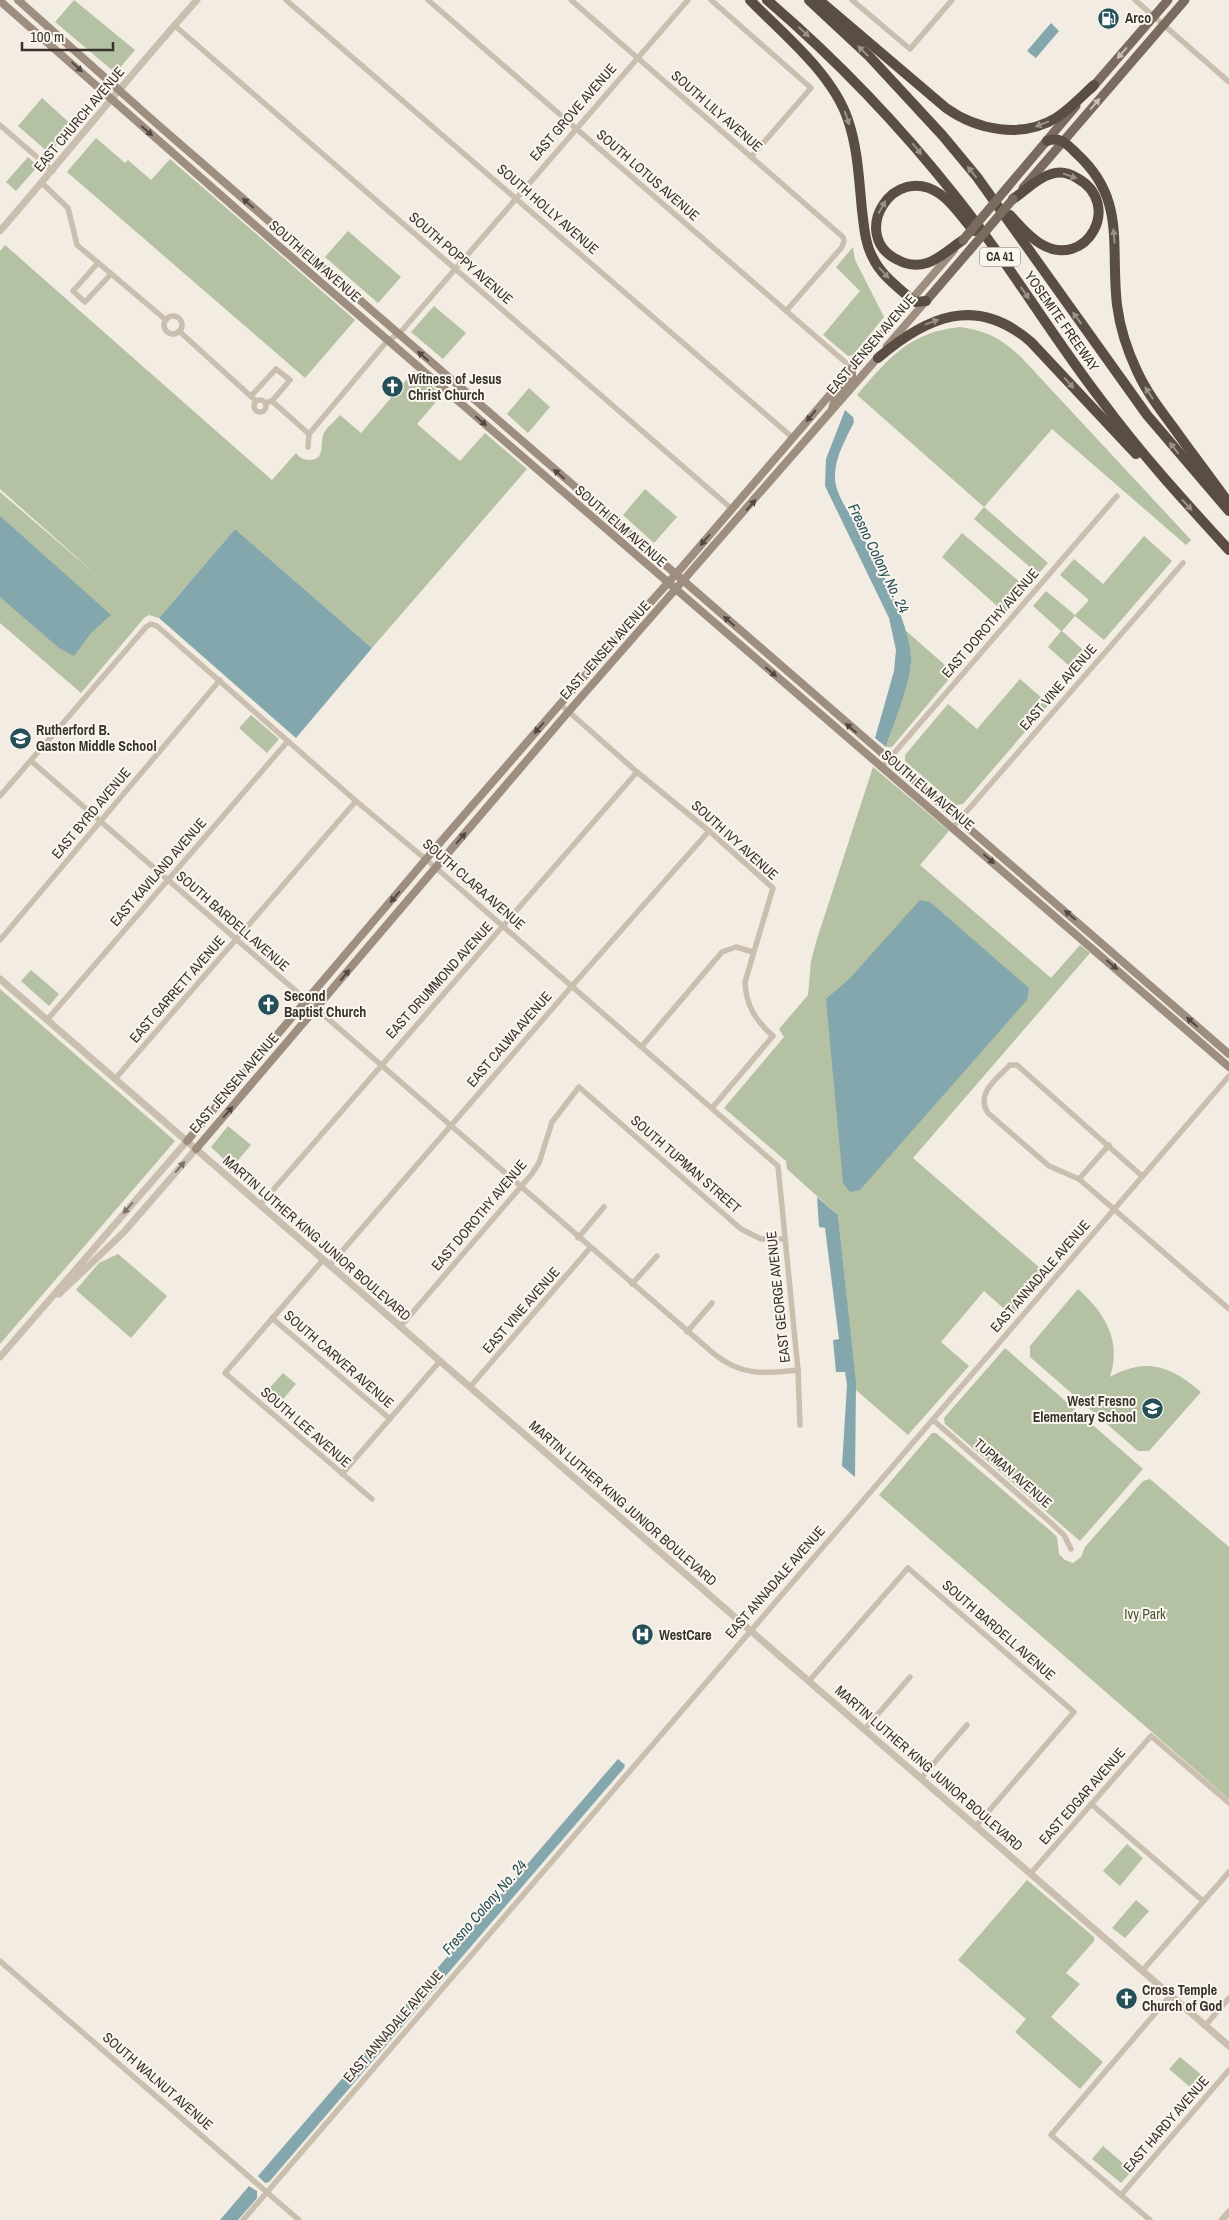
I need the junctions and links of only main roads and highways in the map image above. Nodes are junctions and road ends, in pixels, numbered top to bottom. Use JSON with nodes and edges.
{"nodes":[{"id":1,"x":0,"y":0,"type":"edge"},
{"id":2,"x":18,"y":0,"type":"edge"},
{"id":3,"x":750,"y":0,"type":"edge"},
{"id":4,"x":767,"y":0,"type":"edge"},
{"id":5,"x":809,"y":0,"type":"edge"},
{"id":6,"x":819,"y":0,"type":"edge"},
{"id":7,"x":1168,"y":0,"type":"edge"},
{"id":8,"x":1185,"y":0,"type":"edge"},
{"id":9,"x":1094,"y":85,"type":"junction"},
{"id":10,"x":1047,"y":141,"type":"junction"},
{"id":11,"x":1063,"y":141,"type":"junction"},
{"id":12,"x":987,"y":192,"type":"junction"},
{"id":13,"x":1013,"y":199,"type":"junction"},
{"id":14,"x":963,"y":240,"type":"junction"},
{"id":15,"x":1010,"y":270,"type":"junction"},
{"id":16,"x":912,"y":300,"type":"junction"},
{"id":17,"x":926,"y":301,"type":"junction"},
{"id":18,"x":878,"y":358,"type":"junction"},
{"id":19,"x":852,"y":368,"type":"junction"},
{"id":20,"x":832,"y":411,"type":"junction"},
{"id":21,"x":793,"y":438,"type":"junction"},
{"id":22,"x":773,"y":480,"type":"junction"},
{"id":23,"x":1173,"y":490,"type":"junction"},
{"id":24,"x":1229,"y":503,"type":"edge"},
{"id":25,"x":1229,"y":511,"type":"edge"},
{"id":26,"x":1229,"y":550,"type":"edge"},
{"id":27,"x":676,"y":574,"type":"junction"},
{"id":28,"x":684,"y":581,"type":"junction"},
{"id":29,"x":668,"y":583,"type":"junction"},
{"id":30,"x":677,"y":590,"type":"junction"},
{"id":31,"x":1229,"y":1054,"type":"edge"},
{"id":32,"x":1229,"y":1067,"type":"edge"},
{"id":33,"x":187,"y":1141,"type":"road end"},
{"id":34,"x":196,"y":1149,"type":"road end"}],
"edges":[{"from":1,"to":29,"type":"main road","name":"SOUTH ELM AVENUE","one_way":true},
{"from":27,"to":2,"type":"main road","name":"SOUTH ELM AVENUE","one_way":true},
{"from":3,"to":16,"type":"highway","one_way":true},
{"from":4,"to":15,"type":"highway","name":"YOSEMITE FREEWAY","number":"CA 41","one_way":true},
{"from":12,"to":5,"type":"highway","name":"YOSEMITE FREEWAY","number":"CA 41","one_way":true},
{"from":9,"to":6,"type":"highway","one_way":true},
{"from":7,"to":9,"type":"main road","name":"EAST JENSEN AVENUE","one_way":true},
{"from":11,"to":8,"type":"main road","name":"EAST JENSEN AVENUE","one_way":true},
{"from":9,"to":10,"type":"main road","name":"EAST JENSEN AVENUE"},
{"from":10,"to":11,"type":"highway"},
{"from":10,"to":14,"type":"main road","name":"EAST JENSEN AVENUE","bridge":true},
{"from":11,"to":13,"type":"main road","name":"EAST JENSEN AVENUE"},
{"from":24,"to":11,"type":"highway","one_way":true},
{"from":13,"to":12,"type":"highway","one_way":true},
{"from":25,"to":12,"type":"highway","name":"YOSEMITE FREEWAY","number":"CA 41","one_way":true},
{"from":13,"to":17,"type":"main road","name":"EAST JENSEN AVENUE","bridge":true},
{"from":14,"to":15,"type":"highway","one_way":true},
{"from":14,"to":16,"type":"main road","name":"EAST JENSEN AVENUE"},
{"from":15,"to":23,"type":"highway","name":"YOSEMITE FREEWAY","number":"CA 41","one_way":true},
{"from":16,"to":17,"type":"highway"},
{"from":16,"to":19,"type":"main road","name":"EAST JENSEN AVENUE"},
{"from":17,"to":18,"type":"main road","name":"EAST JENSEN AVENUE"},
{"from":18,"to":20,"type":"main road","name":"EAST JENSEN AVENUE"},
{"from":18,"to":23,"type":"highway","one_way":true},
{"from":19,"to":20,"type":"main road"},
{"from":19,"to":21,"type":"main road","name":"EAST JENSEN AVENUE","one_way":true},
{"from":20,"to":22,"type":"main road","name":"EAST JENSEN AVENUE"},
{"from":21,"to":22,"type":"main road"},
{"from":21,"to":27,"type":"main road","name":"EAST JENSEN AVENUE","one_way":true},
{"from":28,"to":22,"type":"main road","name":"EAST JENSEN AVENUE","one_way":true},
{"from":23,"to":26,"type":"highway","name":"YOSEMITE FREEWAY","number":"CA 41","one_way":true},
{"from":27,"to":28,"type":"main road","name":"SOUTH ELM AVENUE"},
{"from":27,"to":29,"type":"main road","name":"EAST JENSEN AVENUE"},
{"from":28,"to":30,"type":"main road","name":"EAST JENSEN AVENUE"},
{"from":31,"to":28,"type":"main road","name":"SOUTH ELM AVENUE","one_way":true},
{"from":29,"to":30,"type":"main road","name":"SOUTH ELM AVENUE"},
{"from":29,"to":33,"type":"main road","name":"EAST JENSEN AVENUE","one_way":true},
{"from":30,"to":32,"type":"main road","name":"SOUTH ELM AVENUE","one_way":true},
{"from":34,"to":30,"type":"main road","name":"EAST JENSEN AVENUE","one_way":true}]}
